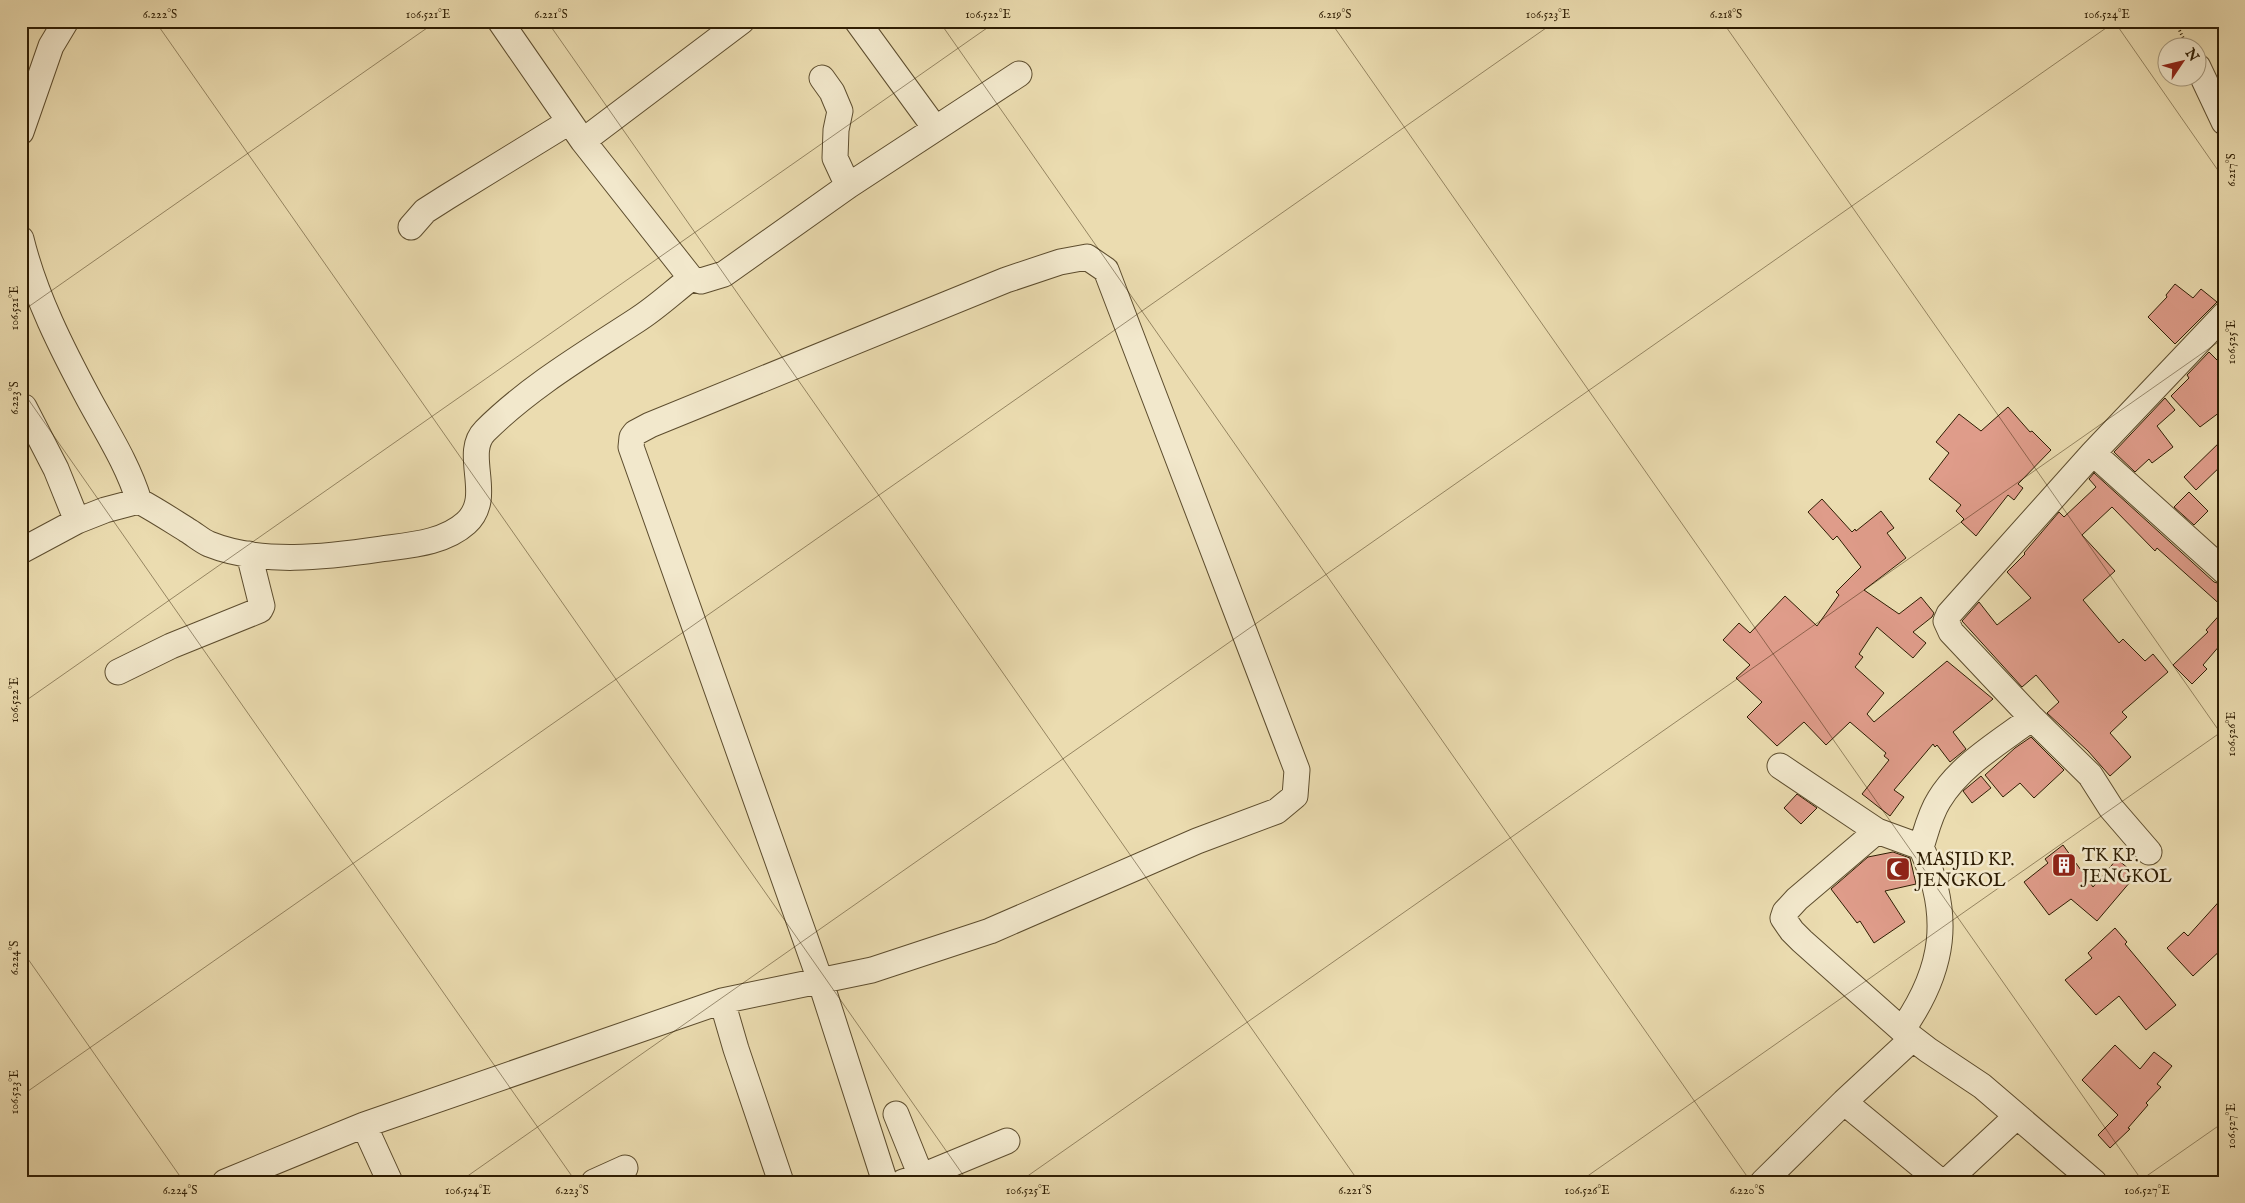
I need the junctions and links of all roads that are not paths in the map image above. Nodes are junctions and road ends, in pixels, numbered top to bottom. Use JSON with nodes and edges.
{"nodes":[{"id":1,"x":66,"y":21,"type":"edge"},
{"id":2,"x":500,"y":21,"type":"edge"},
{"id":3,"x":742,"y":21,"type":"edge"},
{"id":4,"x":858,"y":21,"type":"edge"},
{"id":5,"x":1020,"y":74,"type":"dead end"},
{"id":6,"x":822,"y":78,"type":"dead end"},
{"id":7,"x":2208,"y":88,"type":"edge"},
{"id":8,"x":2224,"y":122,"type":"edge"},
{"id":9,"x":935,"y":128,"type":"junction"},
{"id":10,"x":21,"y":132,"type":"edge"},
{"id":11,"x":576,"y":132,"type":"junction"},
{"id":12,"x":848,"y":186,"type":"junction"},
{"id":13,"x":411,"y":227,"type":"dead end"},
{"id":14,"x":21,"y":238,"type":"edge"},
{"id":15,"x":690,"y":278,"type":"junction"},
{"id":16,"x":2224,"y":315,"type":"edge"},
{"id":17,"x":24,"y":407,"type":"dead end"},
{"id":18,"x":2092,"y":453,"type":"junction"},
{"id":19,"x":139,"y":501,"type":"junction"},
{"id":20,"x":76,"y":521,"type":"junction"},
{"id":21,"x":21,"y":551,"type":"edge"},
{"id":22,"x":249,"y":554,"type":"junction"},
{"id":23,"x":2224,"y":571,"type":"edge"},
{"id":24,"x":118,"y":672,"type":"dead end"},
{"id":25,"x":2032,"y":718,"type":"junction"},
{"id":26,"x":1780,"y":766,"type":"dead end"},
{"id":27,"x":1877,"y":831,"type":"junction"},
{"id":28,"x":1921,"y":847,"type":"junction"},
{"id":29,"x":2149,"y":852,"type":"dead end"},
{"id":30,"x":820,"y":980,"type":"junction"},
{"id":31,"x":722,"y":1001,"type":"junction"},
{"id":32,"x":1907,"y":1034,"type":"junction"},
{"id":33,"x":1844,"y":1102,"type":"junction"},
{"id":34,"x":896,"y":1114,"type":"dead end"},
{"id":35,"x":2017,"y":1116,"type":"junction"},
{"id":36,"x":364,"y":1125,"type":"junction"},
{"id":37,"x":1007,"y":1141,"type":"dead end"},
{"id":38,"x":624,"y":1168,"type":"dead end"},
{"id":39,"x":912,"y":1179,"type":"edge"},
{"id":40,"x":224,"y":1182,"type":"edge"},
{"id":41,"x":390,"y":1182,"type":"edge"},
{"id":42,"x":594,"y":1182,"type":"edge"},
{"id":43,"x":781,"y":1182,"type":"edge"},
{"id":44,"x":885,"y":1182,"type":"edge"},
{"id":45,"x":1763,"y":1182,"type":"edge"},
{"id":46,"x":1941,"y":1182,"type":"edge"},
{"id":47,"x":1946,"y":1182,"type":"edge"},
{"id":48,"x":2094,"y":1182,"type":"edge"}],
"edges":[{"from":1,"to":10,"type":"street"},
{"from":2,"to":11,"type":"street"},
{"from":3,"to":11,"type":"street"},
{"from":4,"to":9,"type":"street"},
{"from":5,"to":9,"type":"street"},
{"from":6,"to":12,"type":"street"},
{"from":7,"to":8,"type":"street"},
{"from":9,"to":12,"type":"street"},
{"from":11,"to":13,"type":"street"},
{"from":11,"to":15,"type":"street"},
{"from":12,"to":15,"type":"street"},
{"from":14,"to":19,"type":"street"},
{"from":15,"to":22,"type":"street"},
{"from":16,"to":18,"type":"street"},
{"from":17,"to":20,"type":"street"},
{"from":18,"to":23,"type":"street"},
{"from":18,"to":25,"type":"street"},
{"from":19,"to":20,"type":"street"},
{"from":19,"to":22,"type":"street"},
{"from":20,"to":21,"type":"street"},
{"from":22,"to":24,"type":"street"},
{"from":25,"to":28,"type":"street"},
{"from":25,"to":29,"type":"street"},
{"from":26,"to":27,"type":"street"},
{"from":27,"to":28,"type":"street"},
{"from":27,"to":32,"type":"street"},
{"from":28,"to":32,"type":"street"},
{"from":30,"to":30,"type":"street"},
{"from":30,"to":31,"type":"street"},
{"from":30,"to":44,"type":"street"},
{"from":31,"to":36,"type":"street"},
{"from":31,"to":43,"type":"street"},
{"from":32,"to":33,"type":"street"},
{"from":32,"to":35,"type":"street"},
{"from":33,"to":45,"type":"street"},
{"from":33,"to":46,"type":"street"},
{"from":34,"to":39,"type":"street"},
{"from":35,"to":47,"type":"street"},
{"from":35,"to":48,"type":"street"},
{"from":36,"to":40,"type":"street"},
{"from":36,"to":41,"type":"street"},
{"from":37,"to":39,"type":"street"},
{"from":38,"to":42,"type":"street"}]}
